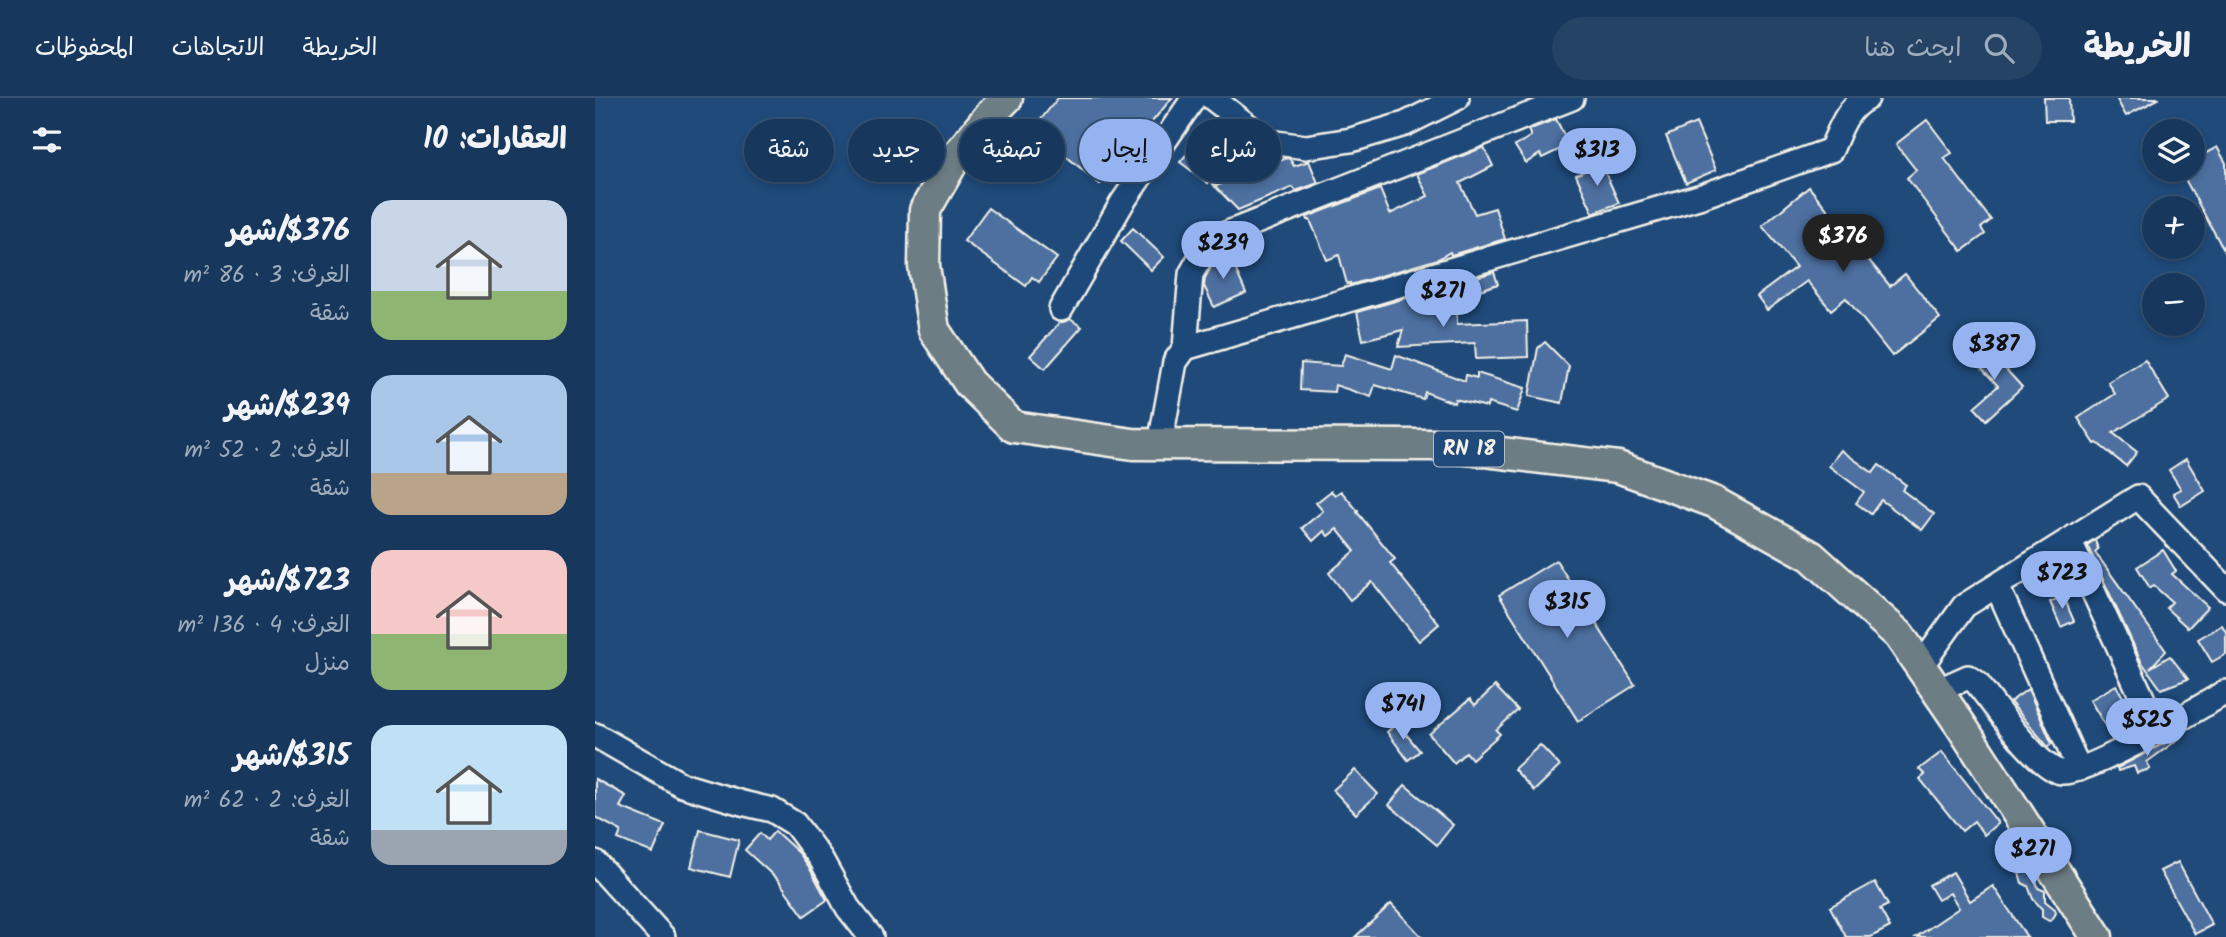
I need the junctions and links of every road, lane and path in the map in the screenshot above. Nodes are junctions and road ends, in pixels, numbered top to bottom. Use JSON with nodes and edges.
{"nodes":[{"id":1,"x":1007,"y":98,"type":"edge"},
{"id":2,"x":1194,"y":98,"type":"edge"},
{"id":3,"x":1212,"y":98,"type":"edge"},
{"id":4,"x":1457,"y":98,"type":"edge"},
{"id":5,"x":1867,"y":98,"type":"edge"},
{"id":6,"x":1561,"y":101,"type":"edge"},
{"id":7,"x":1061,"y":309,"type":"dead end"},
{"id":8,"x":1185,"y":348,"type":"junction"},
{"id":9,"x":1160,"y":444,"type":"junction"},
{"id":10,"x":2070,"y":541,"type":"junction"},
{"id":11,"x":1997,"y":586,"type":"junction"},
{"id":12,"x":2226,"y":589,"type":"edge"},
{"id":13,"x":1920,"y":666,"type":"junction"},
{"id":14,"x":1937,"y":691,"type":"junction"},
{"id":15,"x":2226,"y":692,"type":"edge"},
{"id":16,"x":2158,"y":732,"type":"junction"},
{"id":17,"x":595,"y":735,"type":"edge"},
{"id":18,"x":2080,"y":769,"type":"junction"},
{"id":19,"x":595,"y":862,"type":"edge"},
{"id":20,"x":659,"y":936,"type":"edge"},
{"id":21,"x":871,"y":937,"type":"edge"},
{"id":22,"x":2097,"y":937,"type":"edge"}],
"edges":[{"from":1,"to":9,"type":"main road","number":"RN 18"},
{"from":2,"to":7,"type":"street"},
{"from":3,"to":4,"type":"street"},
{"from":5,"to":8,"type":"street"},
{"from":6,"to":8,"type":"street"},
{"from":8,"to":9,"type":"street"},
{"from":9,"to":13,"type":"main road","number":"RN 18"},
{"from":10,"to":11,"type":"street"},
{"from":10,"to":12,"type":"street"},
{"from":10,"to":16,"type":"street"},
{"from":11,"to":13,"type":"street"},
{"from":11,"to":18,"type":"street"},
{"from":13,"to":14,"type":"main road","number":"RN 18"},
{"from":14,"to":18,"type":"street"},
{"from":14,"to":22,"type":"main road","number":"RN 18"},
{"from":15,"to":16,"type":"street"},
{"from":16,"to":18,"type":"street"},
{"from":17,"to":21,"type":"street"},
{"from":19,"to":20,"type":"street"}]}
